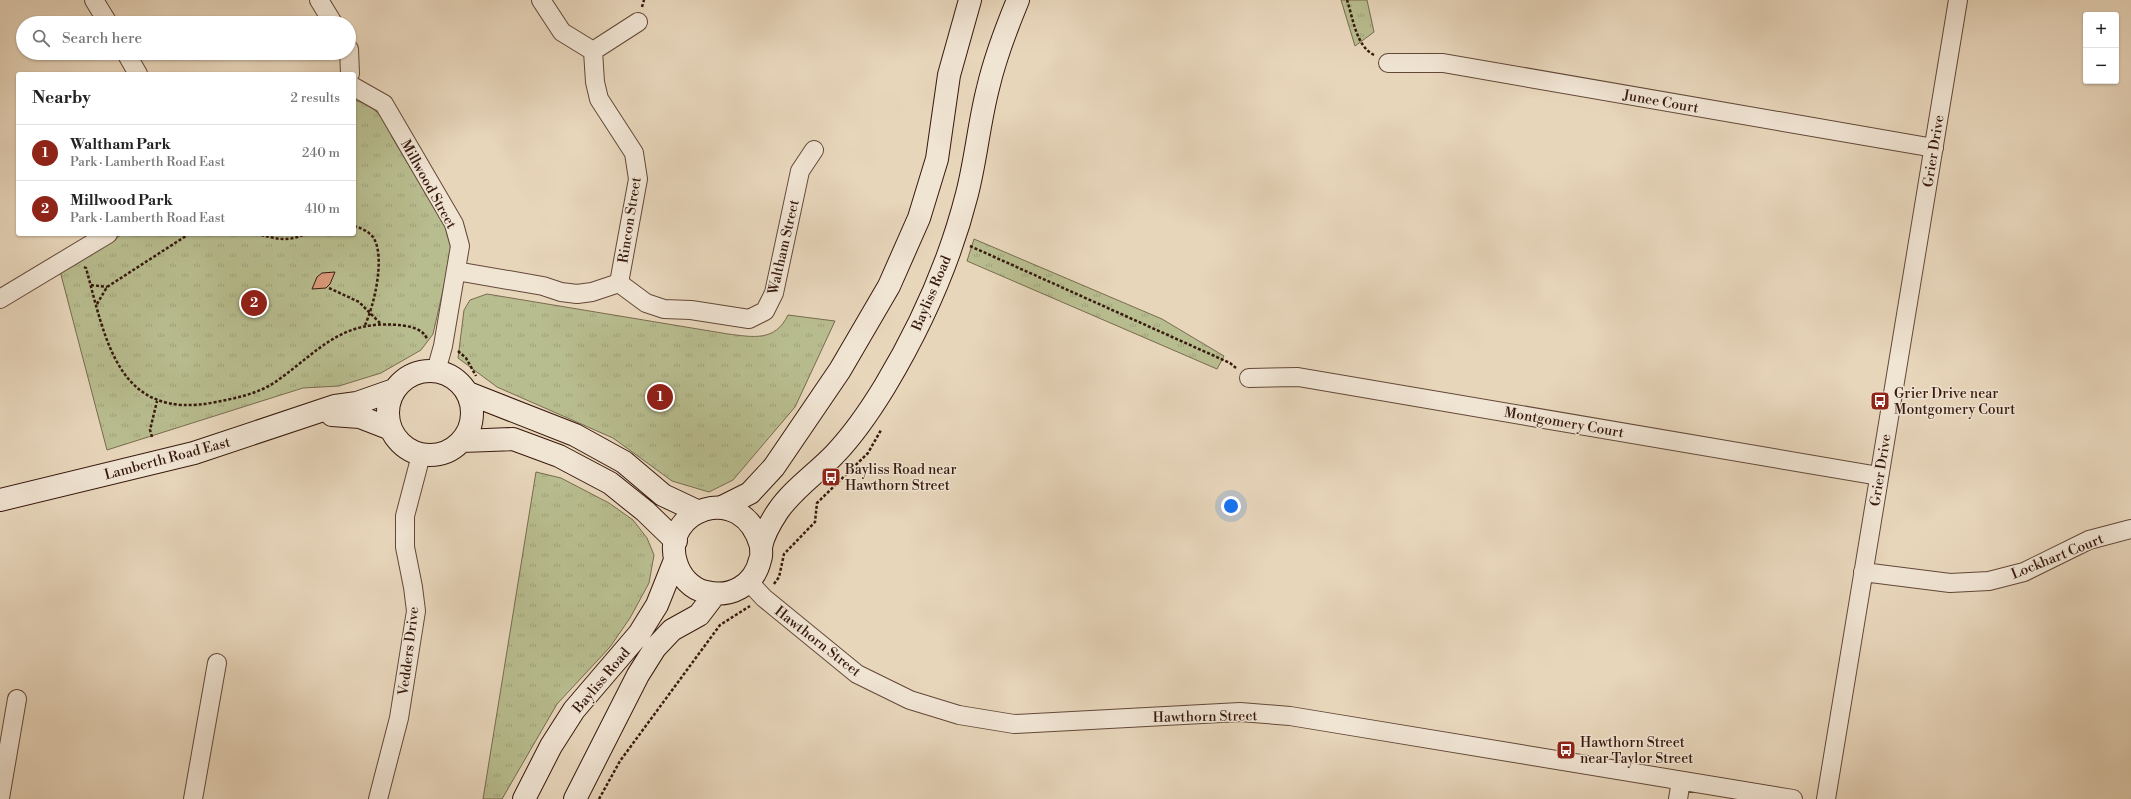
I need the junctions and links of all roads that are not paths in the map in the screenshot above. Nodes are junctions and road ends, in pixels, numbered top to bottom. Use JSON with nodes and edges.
{"nodes":[{"id":1,"x":94,"y":0,"type":"edge"},
{"id":2,"x":319,"y":0,"type":"edge"},
{"id":3,"x":541,"y":0,"type":"edge"},
{"id":4,"x":970,"y":0,"type":"edge"},
{"id":5,"x":1018,"y":0,"type":"edge"},
{"id":6,"x":1958,"y":0,"type":"edge"},
{"id":7,"x":104,"y":16,"type":"edge"},
{"id":8,"x":329,"y":16,"type":"edge"},
{"id":9,"x":638,"y":22,"type":"dead end"},
{"id":10,"x":593,"y":51,"type":"junction"},
{"id":11,"x":130,"y":60,"type":"edge"},
{"id":12,"x":349,"y":60,"type":"edge"},
{"id":13,"x":1388,"y":63,"type":"road end"},
{"id":14,"x":137,"y":72,"type":"edge"},
{"id":15,"x":350,"y":72,"type":"edge"},
{"id":16,"x":356,"y":88,"type":"edge"},
{"id":17,"x":1934,"y":148,"type":"junction"},
{"id":18,"x":814,"y":150,"type":"dead end"},
{"id":19,"x":105,"y":236,"type":"edge"},
{"id":20,"x":456,"y":271,"type":"junction"},
{"id":21,"x":619,"y":282,"type":"junction"},
{"id":22,"x":0,"y":299,"type":"edge"},
{"id":23,"x":436,"y":371,"type":"junction"},
{"id":24,"x":1249,"y":378,"type":"road end"},
{"id":25,"x":474,"y":386,"type":"junction"},
{"id":26,"x":394,"y":390,"type":"junction"},
{"id":27,"x":312,"y":414,"type":"junction"},
{"id":28,"x":391,"y":429,"type":"junction"},
{"id":29,"x":462,"y":441,"type":"junction"},
{"id":30,"x":421,"y":455,"type":"junction"},
{"id":31,"x":1879,"y":476,"type":"junction"},
{"id":32,"x":7,"y":498,"type":"edge"},
{"id":33,"x":722,"y":507,"type":"junction"},
{"id":34,"x":699,"y":512,"type":"junction"},
{"id":35,"x":2131,"y":529,"type":"edge"},
{"id":36,"x":761,"y":546,"type":"junction"},
{"id":37,"x":675,"y":550,"type":"junction"},
{"id":38,"x":1863,"y":572,"type":"junction"},
{"id":39,"x":749,"y":582,"type":"junction"},
{"id":40,"x":715,"y":594,"type":"junction"},
{"id":41,"x":217,"y":663,"type":"dead end"},
{"id":42,"x":17,"y":699,"type":"dead end"},
{"id":43,"x":1681,"y":781,"type":"junction"},
{"id":44,"x":0,"y":798,"type":"edge"},
{"id":45,"x":193,"y":799,"type":"edge"},
{"id":46,"x":378,"y":799,"type":"edge"},
{"id":47,"x":524,"y":799,"type":"edge"},
{"id":48,"x":575,"y":799,"type":"edge"},
{"id":49,"x":1678,"y":799,"type":"edge"},
{"id":50,"x":1793,"y":799,"type":"edge"},
{"id":51,"x":1826,"y":799,"type":"edge"}],
"edges":[{"from":1,"to":7,"type":"street"},
{"from":2,"to":8,"type":"street"},
{"from":3,"to":10,"type":"street"},
{"from":4,"to":33,"type":"street","name":"Bayliss Road"},
{"from":5,"to":36,"type":"street","name":"Bayliss Road"},
{"from":6,"to":17,"type":"street","name":"Grier Drive"},
{"from":9,"to":10,"type":"street"},
{"from":10,"to":21,"type":"street","name":"Rincon Street"},
{"from":11,"to":14,"type":"street"},
{"from":12,"to":15,"type":"street"},
{"from":13,"to":17,"type":"street","name":"Junee Court"},
{"from":16,"to":20,"type":"street","name":"Millwood Street"},
{"from":17,"to":31,"type":"street","name":"Grier Drive"},
{"from":18,"to":21,"type":"street","name":"Waltham Street"},
{"from":19,"to":22,"type":"street"},
{"from":20,"to":21,"type":"street"},
{"from":20,"to":23,"type":"street","name":"Millwood Street"},
{"from":23,"to":25,"type":"street"},
{"from":23,"to":26,"type":"street","name":"Lamberth Road East"},
{"from":24,"to":31,"type":"street","name":"Montgomery Court"},
{"from":25,"to":29,"type":"street"},
{"from":25,"to":34,"type":"street"},
{"from":26,"to":27,"type":"street","name":"Lamberth Road East"},
{"from":26,"to":28,"type":"street"},
{"from":27,"to":28,"type":"street","name":"Lamberth Road East"},
{"from":27,"to":32,"type":"street","name":"Lamberth Road East"},
{"from":28,"to":30,"type":"street"},
{"from":29,"to":30,"type":"street"},
{"from":29,"to":37,"type":"street"},
{"from":30,"to":46,"type":"street","name":"Vedders Drive"},
{"from":31,"to":38,"type":"street","name":"Grier Drive"},
{"from":33,"to":34,"type":"street","name":"Bayliss Road"},
{"from":33,"to":36,"type":"street","name":"Bayliss Road"},
{"from":34,"to":37,"type":"street","name":"Bayliss Road"},
{"from":35,"to":38,"type":"street","name":"Lockhart Court"},
{"from":36,"to":39,"type":"street","name":"Bayliss Road"},
{"from":37,"to":40,"type":"street","name":"Bayliss Road"},
{"from":37,"to":47,"type":"street","name":"Bayliss Road"},
{"from":38,"to":51,"type":"street","name":"Grier Drive"},
{"from":39,"to":40,"type":"street","name":"Bayliss Road"},
{"from":39,"to":43,"type":"street","name":"Hawthorn Street"},
{"from":40,"to":48,"type":"street","name":"Bayliss Road"},
{"from":41,"to":45,"type":"street"},
{"from":42,"to":44,"type":"street"},
{"from":43,"to":49,"type":"street"},
{"from":43,"to":50,"type":"street","name":"Hawthorn Street"}]}
